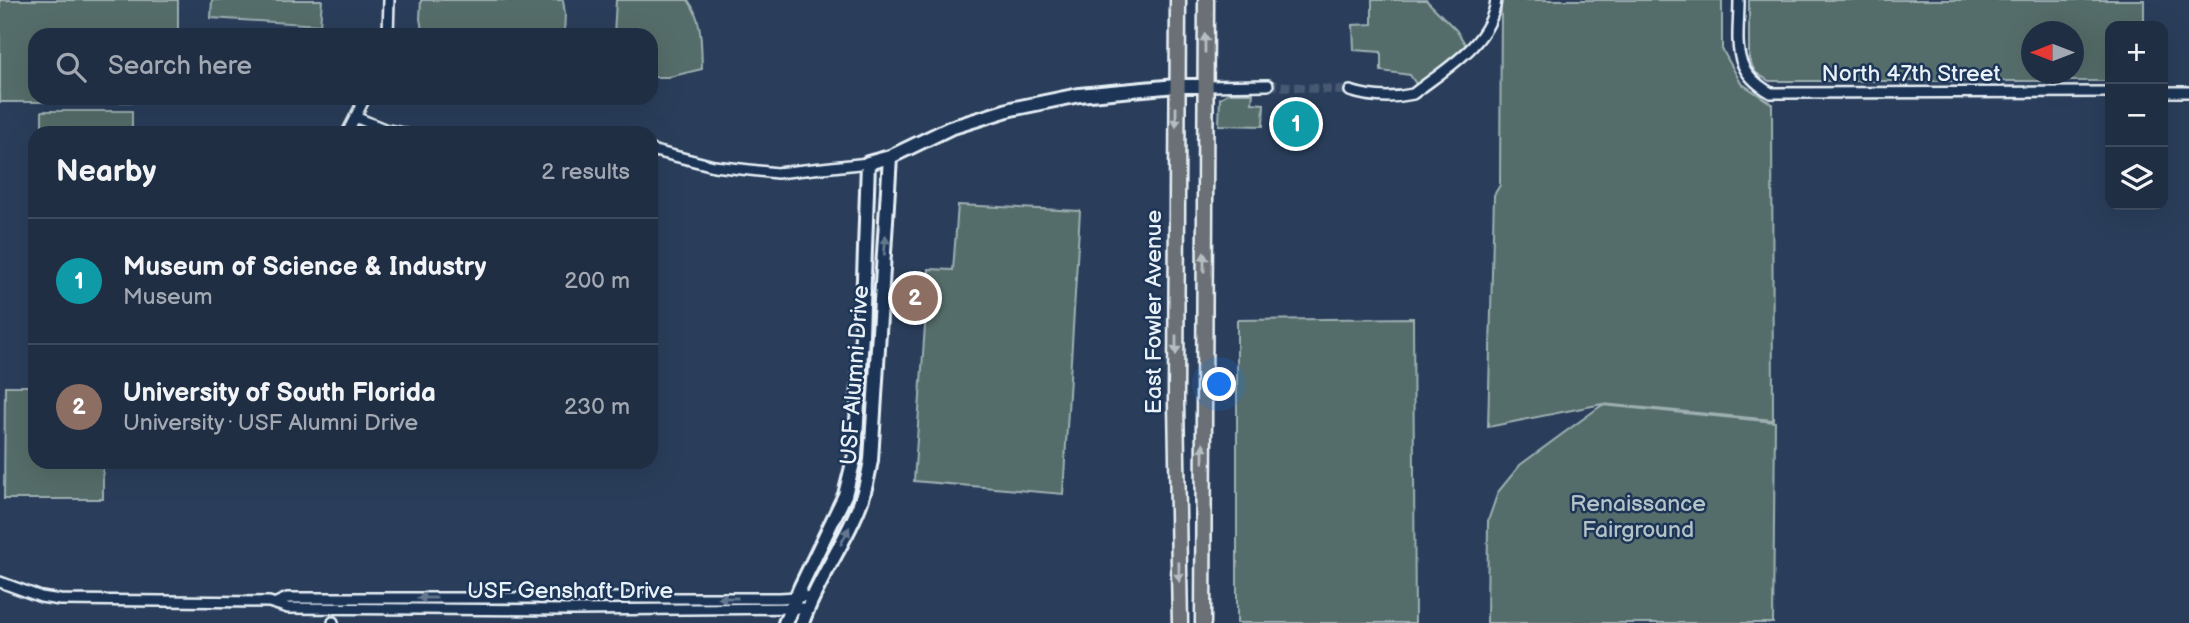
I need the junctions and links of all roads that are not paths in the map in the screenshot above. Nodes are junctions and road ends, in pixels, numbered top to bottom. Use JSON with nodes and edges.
{"nodes":[{"id":1,"x":389,"y":0,"type":"edge"},
{"id":2,"x":1178,"y":0,"type":"edge"},
{"id":3,"x":1206,"y":0,"type":"edge"},
{"id":4,"x":1496,"y":0,"type":"edge"},
{"id":5,"x":1739,"y":0,"type":"edge"},
{"id":6,"x":388,"y":28,"type":"edge"},
{"id":7,"x":1268,"y":85,"type":"tunnel mouth"},
{"id":8,"x":1176,"y":86,"type":"junction"},
{"id":9,"x":1205,"y":86,"type":"junction"},
{"id":10,"x":1350,"y":91,"type":"tunnel mouth"},
{"id":11,"x":2105,"y":92,"type":"edge"},
{"id":12,"x":2168,"y":92,"type":"edge"},
{"id":13,"x":2189,"y":92,"type":"edge"},
{"id":14,"x":361,"y":105,"type":"edge"},
{"id":15,"x":355,"y":117,"type":"junction"},
{"id":16,"x":350,"y":126,"type":"edge"},
{"id":17,"x":377,"y":126,"type":"edge"},
{"id":18,"x":658,"y":152,"type":"edge"},
{"id":19,"x":890,"y":157,"type":"junction"},
{"id":20,"x":868,"y":163,"type":"junction"},
{"id":21,"x":0,"y":582,"type":"edge"},
{"id":22,"x":810,"y":602,"type":"junction"},
{"id":23,"x":794,"y":603,"type":"junction"},
{"id":24,"x":785,"y":623,"type":"edge"},
{"id":25,"x":802,"y":623,"type":"edge"},
{"id":26,"x":1181,"y":623,"type":"edge"},
{"id":27,"x":1203,"y":623,"type":"edge"}],
"edges":[{"from":1,"to":6,"type":"street"},
{"from":2,"to":8,"type":"main road","name":"East Fowler Avenue"},
{"from":9,"to":3,"type":"main road","one_way":true},
{"from":4,"to":10,"type":"street"},
{"from":5,"to":11,"type":"street","name":"North 47th Street"},
{"from":7,"to":9,"type":"street"},
{"from":8,"to":9,"type":"street"},
{"from":8,"to":19,"type":"street"},
{"from":8,"to":26,"type":"main road","name":"East Fowler Avenue","one_way":true},
{"from":27,"to":9,"type":"main road","one_way":true},
{"from":12,"to":13,"type":"street"},
{"from":14,"to":15,"type":"street"},
{"from":15,"to":16,"type":"street"},
{"from":15,"to":17,"type":"street"},
{"from":18,"to":20,"type":"street"},
{"from":19,"to":20,"type":"street"},
{"from":22,"to":19,"type":"street","name":"USF Alumni Drive","one_way":true},
{"from":20,"to":23,"type":"street","name":"USF Alumni Drive"},
{"from":21,"to":23,"type":"street","name":"USF Genshaft Drive"},
{"from":22,"to":23,"type":"street","name":"USF Genshaft Drive"},
{"from":22,"to":25,"type":"street","name":"USF Alumni Drive"},
{"from":23,"to":24,"type":"street","name":"USF Alumni Drive"}]}
